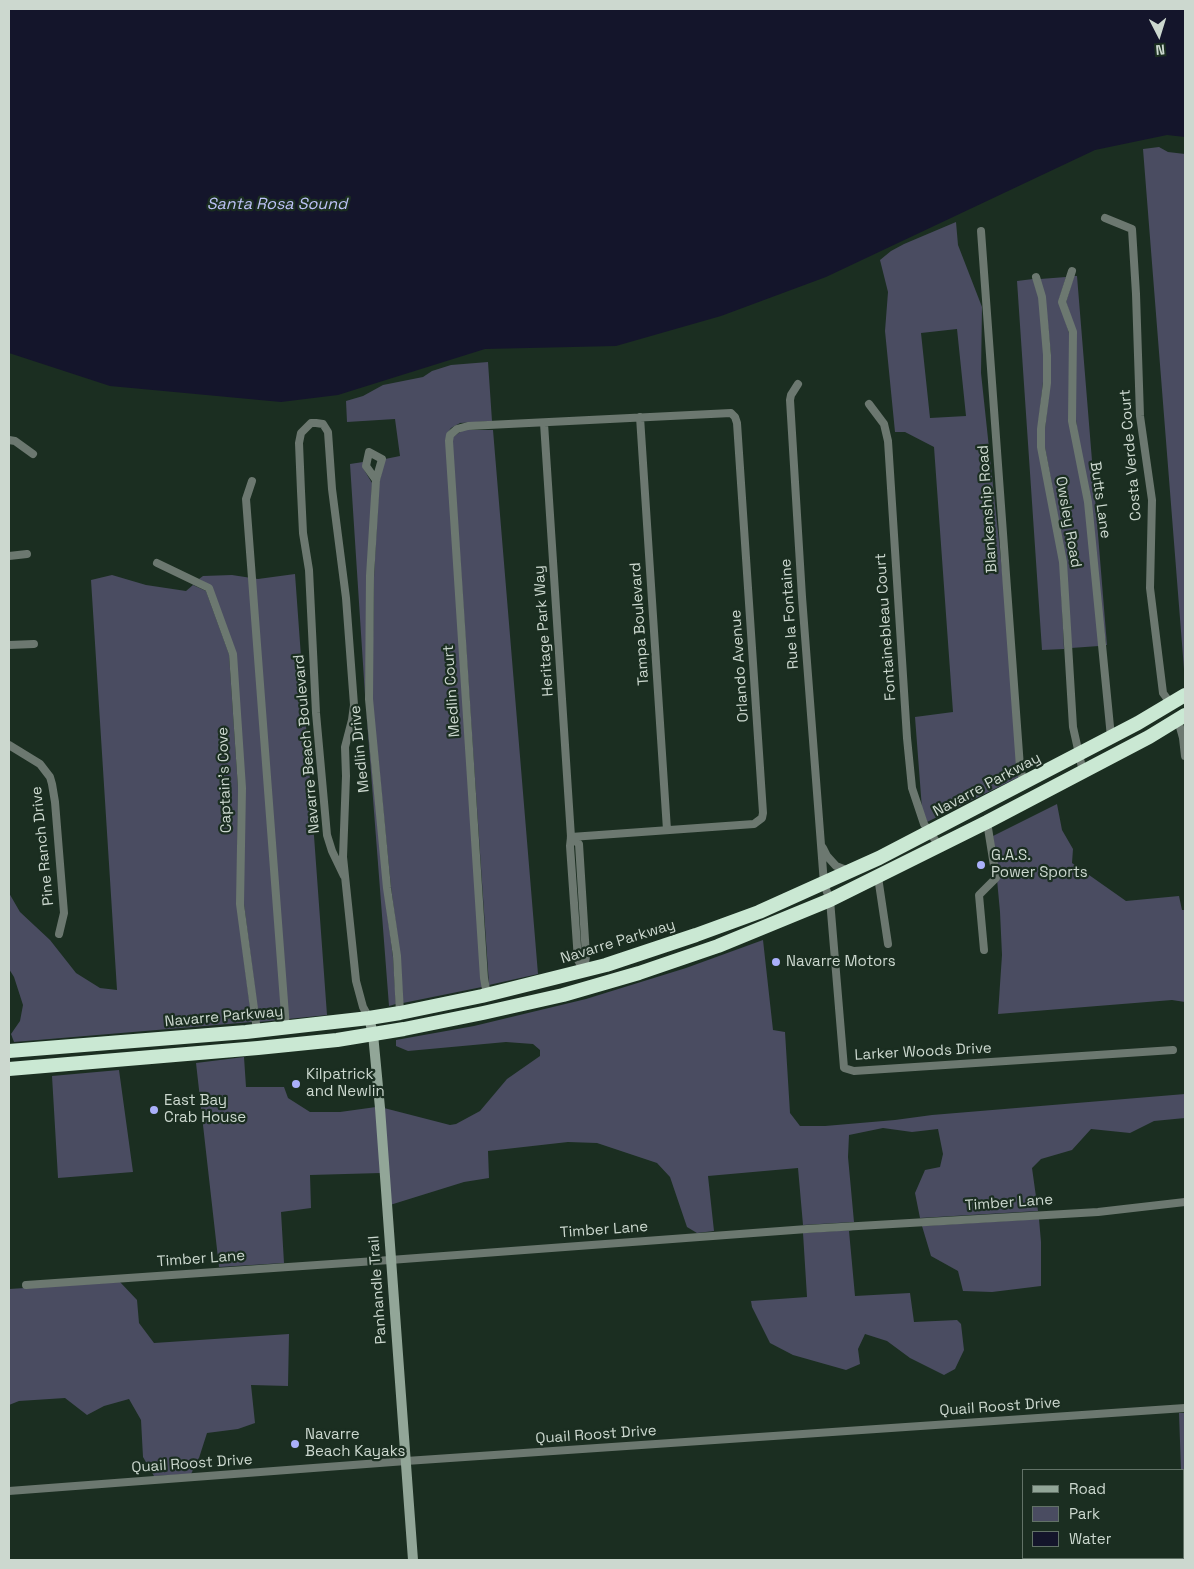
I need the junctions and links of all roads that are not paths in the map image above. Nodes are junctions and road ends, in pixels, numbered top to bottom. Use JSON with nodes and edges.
{"nodes":[{"id":1,"x":1105,"y":218,"type":"dead end"},
{"id":2,"x":982,"y":231,"type":"dead end"},
{"id":3,"x":1072,"y":270,"type":"dead end"},
{"id":4,"x":1036,"y":277,"type":"dead end"},
{"id":5,"x":798,"y":384,"type":"dead end"},
{"id":6,"x":869,"y":404,"type":"dead end"},
{"id":7,"x":640,"y":416,"type":"junction"},
{"id":8,"x":544,"y":423,"type":"junction"},
{"id":9,"x":9,"y":440,"type":"edge"},
{"id":10,"x":33,"y":454,"type":"dead end"},
{"id":11,"x":376,"y":480,"type":"dead end"},
{"id":12,"x":252,"y":481,"type":"dead end"},
{"id":13,"x":27,"y":554,"type":"dead end"},
{"id":14,"x":9,"y":556,"type":"edge"},
{"id":15,"x":157,"y":563,"type":"dead end"},
{"id":16,"x":34,"y":644,"type":"dead end"},
{"id":17,"x":9,"y":646,"type":"edge"},
{"id":18,"x":1185,"y":695,"type":"edge"},
{"id":19,"x":1171,"y":704,"type":"junction"},
{"id":20,"x":1182,"y":717,"type":"edge"},
{"id":21,"x":1111,"y":737,"type":"junction"},
{"id":22,"x":9,"y":746,"type":"edge"},
{"id":23,"x":1078,"y":755,"type":"junction"},
{"id":24,"x":1185,"y":756,"type":"edge"},
{"id":25,"x":1083,"y":772,"type":"junction"},
{"id":26,"x":1024,"y":784,"type":"junction"},
{"id":27,"x":987,"y":822,"type":"junction"},
{"id":28,"x":667,"y":830,"type":"junction"},
{"id":29,"x":931,"y":832,"type":"junction"},
{"id":30,"x":572,"y":837,"type":"junction"},
{"id":31,"x":821,"y":844,"type":"junction"},
{"id":32,"x":940,"y":847,"type":"junction"},
{"id":33,"x":850,"y":872,"type":"junction"},
{"id":34,"x":344,"y":876,"type":"junction"},
{"id":35,"x":878,"y":877,"type":"junction"},
{"id":36,"x":824,"y":884,"type":"junction"},
{"id":37,"x":830,"y":900,"type":"junction"},
{"id":38,"x":59,"y":934,"type":"dead end"},
{"id":39,"x":888,"y":944,"type":"dead end"},
{"id":40,"x":984,"y":950,"type":"dead end"},
{"id":41,"x":584,"y":971,"type":"junction"},
{"id":42,"x":639,"y":973,"type":"junction"},
{"id":43,"x":487,"y":995,"type":"junction"},
{"id":44,"x":400,"y":1013,"type":"junction"},
{"id":45,"x":368,"y":1018,"type":"junction"},
{"id":46,"x":433,"y":1023,"type":"junction"},
{"id":47,"x":286,"y":1028,"type":"junction"},
{"id":48,"x":257,"y":1031,"type":"junction"},
{"id":49,"x":373,"y":1034,"type":"junction"},
{"id":50,"x":1173,"y":1050,"type":"dead end"},
{"id":51,"x":9,"y":1051,"type":"edge"},
{"id":52,"x":9,"y":1069,"type":"edge"},
{"id":53,"x":1185,"y":1202,"type":"edge"},
{"id":54,"x":390,"y":1260,"type":"junction"},
{"id":55,"x":26,"y":1285,"type":"dead end"},
{"id":56,"x":1185,"y":1408,"type":"edge"},
{"id":57,"x":406,"y":1462,"type":"junction"},
{"id":58,"x":9,"y":1491,"type":"edge"},
{"id":59,"x":413,"y":1560,"type":"edge"}],
"edges":[{"from":1,"to":19,"type":"street","name":"Costa Verde Court"},
{"from":2,"to":26,"type":"street","name":"Blankenship Road"},
{"from":3,"to":21,"type":"street","name":"Butts Lane"},
{"from":4,"to":23,"type":"street","name":"Owsley Road"},
{"from":5,"to":31,"type":"street","name":"Rue la Fontaine"},
{"from":6,"to":29,"type":"street","name":"Fontainebleau Court"},
{"from":7,"to":8,"type":"street"},
{"from":7,"to":28,"type":"street","name":"Tampa Boulevard"},
{"from":7,"to":28,"type":"street","name":"Orlando Avenue"},
{"from":8,"to":30,"type":"street","name":"Heritage Park Way"},
{"from":8,"to":43,"type":"street","name":"Medlin Court"},
{"from":9,"to":10,"type":"street"},
{"from":11,"to":44,"type":"street","name":"Medlin Drive"},
{"from":12,"to":47,"type":"street"},
{"from":13,"to":14,"type":"street"},
{"from":15,"to":48,"type":"street","name":"Captain's Cove"},
{"from":16,"to":17,"type":"street"},
{"from":18,"to":19,"type":"highway","name":"Navarre Parkway"},
{"from":19,"to":21,"type":"highway","name":"Navarre Parkway"},
{"from":20,"to":24,"type":"street"},
{"from":20,"to":25,"type":"highway"},
{"from":21,"to":23,"type":"highway","name":"Navarre Parkway"},
{"from":22,"to":38,"type":"street","name":"Pine Ranch Drive"},
{"from":23,"to":25,"type":"street","name":"Owsley Road"},
{"from":23,"to":26,"type":"highway","name":"Navarre Parkway"},
{"from":25,"to":27,"type":"highway"},
{"from":26,"to":29,"type":"highway","name":"Navarre Parkway"},
{"from":27,"to":32,"type":"highway"},
{"from":27,"to":40,"type":"street"},
{"from":28,"to":30,"type":"street","name":"Orlando Avenue"},
{"from":29,"to":32,"type":"street","name":"Fontainebleau Court"},
{"from":29,"to":33,"type":"highway","name":"Navarre Parkway"},
{"from":30,"to":41,"type":"street","name":"Heritage Park Way"},
{"from":31,"to":33,"type":"street","name":"Rue la Fontaine"},
{"from":31,"to":36,"type":"street","name":"Rue la Fontaine"},
{"from":32,"to":35,"type":"highway"},
{"from":33,"to":36,"type":"highway","name":"Navarre Parkway"},
{"from":34,"to":34,"type":"street","name":"Navarre Beach Boulevard"},
{"from":34,"to":45,"type":"street"},
{"from":35,"to":37,"type":"highway"},
{"from":35,"to":39,"type":"street"},
{"from":36,"to":37,"type":"street","name":"Rue la Fontaine"},
{"from":36,"to":41,"type":"highway","name":"Navarre Parkway"},
{"from":37,"to":42,"type":"highway"},
{"from":37,"to":50,"type":"street","name":"Larker Woods Drive"},
{"from":41,"to":42,"type":"highway"},
{"from":41,"to":43,"type":"highway","name":"Navarre Parkway"},
{"from":41,"to":46,"type":"highway"},
{"from":42,"to":46,"type":"highway"},
{"from":43,"to":44,"type":"highway","name":"Navarre Parkway"},
{"from":44,"to":45,"type":"highway","name":"Navarre Parkway"},
{"from":45,"to":47,"type":"highway","name":"Navarre Parkway"},
{"from":45,"to":49,"type":"street","name":"Panhandle Trail"},
{"from":46,"to":49,"type":"highway"},
{"from":47,"to":48,"type":"highway","name":"Navarre Parkway"},
{"from":48,"to":51,"type":"highway","name":"Navarre Parkway"},
{"from":49,"to":52,"type":"highway"},
{"from":49,"to":54,"type":"street","name":"Panhandle Trail"},
{"from":53,"to":54,"type":"street","name":"Timber Lane"},
{"from":54,"to":55,"type":"street","name":"Timber Lane"},
{"from":54,"to":57,"type":"street","name":"Panhandle Trail"},
{"from":56,"to":57,"type":"street","name":"Quail Roost Drive"},
{"from":57,"to":58,"type":"street","name":"Quail Roost Drive"},
{"from":57,"to":59,"type":"street","name":"Panhandle Trail"}]}
